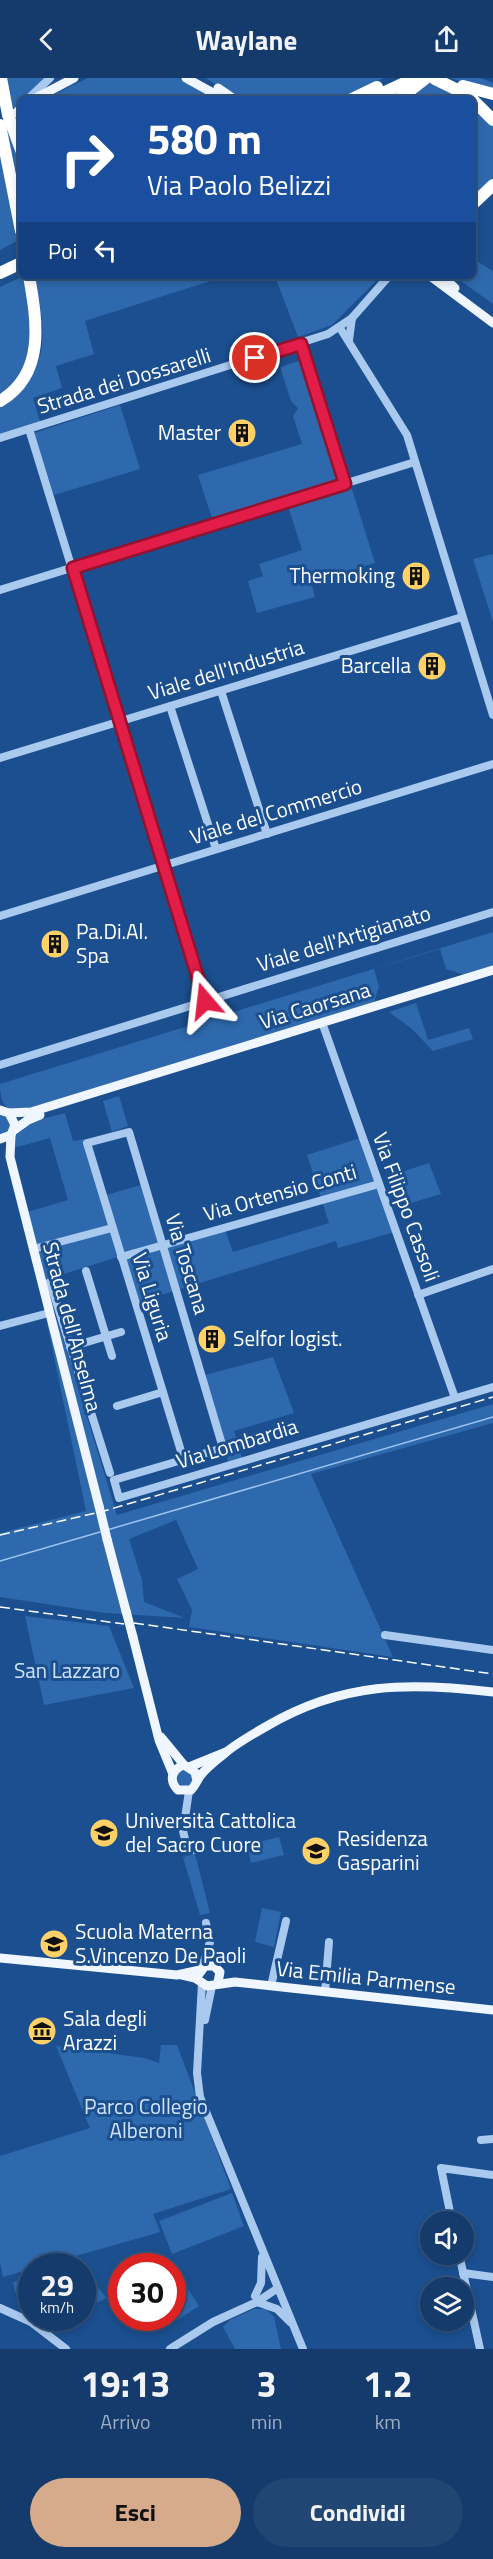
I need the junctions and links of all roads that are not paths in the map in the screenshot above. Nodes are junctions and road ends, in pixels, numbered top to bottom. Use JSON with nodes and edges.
{"nodes":[{"id":1,"x":1,"y":78,"type":"edge"},
{"id":2,"x":50,"y":78,"type":"edge"},
{"id":3,"x":74,"y":78,"type":"edge"},
{"id":4,"x":186,"y":78,"type":"edge"},
{"id":5,"x":200,"y":78,"type":"edge"},
{"id":6,"x":397,"y":78,"type":"edge"},
{"id":7,"x":415,"y":78,"type":"edge"},
{"id":8,"x":433,"y":78,"type":"edge"},
{"id":9,"x":493,"y":94,"type":"edge"},
{"id":10,"x":31,"y":96,"type":"edge"},
{"id":11,"x":40,"y":96,"type":"edge"},
{"id":12,"x":219,"y":96,"type":"edge"},
{"id":13,"x":229,"y":96,"type":"edge"},
{"id":14,"x":358,"y":96,"type":"edge"},
{"id":15,"x":376,"y":96,"type":"edge"},
{"id":16,"x":404,"y":96,"type":"edge"},
{"id":17,"x":470,"y":96,"type":"edge"},
{"id":18,"x":476,"y":102,"type":"edge"},
{"id":19,"x":493,"y":120,"type":"edge"},
{"id":20,"x":0,"y":125,"type":"edge"},
{"id":21,"x":18,"y":143,"type":"edge"},
{"id":22,"x":493,"y":185,"type":"edge"},
{"id":23,"x":476,"y":201,"type":"edge"},
{"id":24,"x":18,"y":216,"type":"edge"},
{"id":25,"x":18,"y":256,"type":"edge"},
{"id":26,"x":0,"y":264,"type":"edge"},
{"id":27,"x":18,"y":264,"type":"edge"},
{"id":28,"x":0,"y":273,"type":"edge"},
{"id":29,"x":30,"y":279,"type":"edge"},
{"id":30,"x":386,"y":279,"type":"edge"},
{"id":31,"x":434,"y":279,"type":"edge"},
{"id":32,"x":446,"y":279,"type":"edge"},
{"id":33,"x":493,"y":316,"type":"edge"},
{"id":34,"x":352,"y":318,"type":"junction"},
{"id":35,"x":493,"y":323,"type":"edge"},
{"id":36,"x":340,"y":328,"type":"junction"},
{"id":37,"x":328,"y":334,"type":"junction"},
{"id":38,"x":348,"y":342,"type":"junction"},
{"id":39,"x":301,"y":344,"type":"junction"},
{"id":40,"x":0,"y":402,"type":"edge"},
{"id":41,"x":29,"y":429,"type":"junction"},
{"id":42,"x":0,"y":438,"type":"edge"},
{"id":43,"x":415,"y":462,"type":"junction"},
{"id":44,"x":345,"y":484,"type":"junction"},
{"id":45,"x":73,"y":568,"type":"junction"},
{"id":46,"x":0,"y":590,"type":"edge"},
{"id":47,"x":462,"y":617,"type":"junction"},
{"id":48,"x":221,"y":691,"type":"junction"},
{"id":49,"x":170,"y":706,"type":"junction"},
{"id":50,"x":493,"y":715,"type":"edge"},
{"id":51,"x":119,"y":722,"type":"junction"},
{"id":52,"x":0,"y":758,"type":"edge"},
{"id":53,"x":493,"y":764,"type":"edge"},
{"id":54,"x":267,"y":834,"type":"junction"},
{"id":55,"x":216,"y":849,"type":"junction"},
{"id":56,"x":164,"y":866,"type":"junction"},
{"id":57,"x":493,"y":912,"type":"edge"},
{"id":58,"x":0,"y":916,"type":"edge"},
{"id":59,"x":493,"y":970,"type":"edge"},
{"id":60,"x":493,"y":975,"type":"edge"},
{"id":61,"x":205,"y":1001,"type":"junction"},
{"id":62,"x":324,"y":1028,"type":"junction"},
{"id":63,"x":0,"y":1065,"type":"edge"},
{"id":64,"x":3,"y":1109,"type":"edge"},
{"id":65,"x":12,"y":1132,"type":"junction"},
{"id":66,"x":0,"y":1141,"type":"edge"},
{"id":67,"x":87,"y":1143,"type":"joint"},
{"id":68,"x":10,"y":1157,"type":"junction"},
{"id":69,"x":379,"y":1184,"type":"junction"},
{"id":70,"x":112,"y":1228,"type":"junction"},
{"id":71,"x":162,"y":1245,"type":"junction"},
{"id":72,"x":33,"y":1249,"type":"junction"},
{"id":73,"x":121,"y":1257,"type":"junction"},
{"id":74,"x":493,"y":1269,"type":"edge"},
{"id":75,"x":86,"y":1271,"type":"dead end"},
{"id":76,"x":50,"y":1282,"type":"dead end"},
{"id":77,"x":418,"y":1295,"type":"junction"},
{"id":78,"x":50,"y":1313,"type":"junction"},
{"id":79,"x":0,"y":1326,"type":"edge"},
{"id":80,"x":120,"y":1332,"type":"dead end"},
{"id":81,"x":106,"y":1336,"type":"junction"},
{"id":82,"x":70,"y":1347,"type":"junction"},
{"id":83,"x":112,"y":1356,"type":"dead end"},
{"id":84,"x":493,"y":1387,"type":"edge"},
{"id":85,"x":163,"y":1392,"type":"junction"},
{"id":86,"x":455,"y":1398,"type":"junction"},
{"id":87,"x":117,"y":1406,"type":"dead end"},
{"id":88,"x":223,"y":1448,"type":"joint"},
{"id":89,"x":184,"y":1461,"type":"junction"},
{"id":90,"x":110,"y":1473,"type":"dead end"},
{"id":91,"x":385,"y":1635,"type":"dead end"},
{"id":92,"x":493,"y":1650,"type":"edge"},
{"id":93,"x":493,"y":1692,"type":"edge"},
{"id":94,"x":158,"y":1733,"type":"junction"},
{"id":95,"x":226,"y":1752,"type":"junction"},
{"id":96,"x":187,"y":1766,"type":"junction"},
{"id":97,"x":172,"y":1774,"type":"junction"},
{"id":98,"x":197,"y":1781,"type":"junction"},
{"id":99,"x":189,"y":1791,"type":"junction"},
{"id":100,"x":193,"y":1850,"type":"dead end"},
{"id":101,"x":286,"y":1921,"type":"dead end"},
{"id":102,"x":206,"y":1923,"type":"dead end"},
{"id":103,"x":329,"y":1942,"type":"dead end"},
{"id":104,"x":210,"y":1952,"type":"junction"},
{"id":105,"x":0,"y":1958,"type":"edge"},
{"id":106,"x":201,"y":1969,"type":"junction"},
{"id":107,"x":218,"y":1969,"type":"junction"},
{"id":108,"x":182,"y":1975,"type":"junction"},
{"id":109,"x":201,"y":1982,"type":"junction"},
{"id":110,"x":235,"y":1982,"type":"junction"},
{"id":111,"x":215,"y":1984,"type":"junction"},
{"id":112,"x":272,"y":1986,"type":"junction"},
{"id":113,"x":325,"y":1992,"type":"junction"},
{"id":114,"x":493,"y":2010,"type":"edge"},
{"id":115,"x":202,"y":2024,"type":"junction"},
{"id":116,"x":493,"y":2139,"type":"edge"},
{"id":117,"x":481,"y":2140,"type":"dead end"},
{"id":118,"x":493,"y":2175,"type":"edge"},
{"id":119,"x":450,"y":2211,"type":"edge"},
{"id":120,"x":262,"y":2252,"type":"junction"},
{"id":121,"x":461,"y":2265,"type":"edge"},
{"id":122,"x":463,"y":2273,"type":"junction"},
{"id":123,"x":493,"y":2277,"type":"edge"},
{"id":124,"x":278,"y":2288,"type":"junction"},
{"id":125,"x":256,"y":2299,"type":"junction"},
{"id":126,"x":0,"y":2308,"type":"edge"},
{"id":127,"x":294,"y":2327,"type":"junction"},
{"id":128,"x":66,"y":2349,"type":"edge"},
{"id":129,"x":170,"y":2349,"type":"edge"},
{"id":130,"x":303,"y":2349,"type":"edge"},
{"id":131,"x":480,"y":2349,"type":"edge"}],
"edges":[{"from":1,"to":21,"type":"highway"},
{"from":2,"to":10,"type":"street"},
{"from":3,"to":11,"type":"main road"},
{"from":4,"to":12,"type":"main road"},
{"from":5,"to":13,"type":"main road"},
{"from":6,"to":14,"type":"highway"},
{"from":7,"to":15,"type":"highway"},
{"from":8,"to":9,"type":"highway"},
{"from":8,"to":16,"type":"highway"},
{"from":8,"to":17,"type":"highway"},
{"from":18,"to":19,"type":"highway"},
{"from":20,"to":24,"type":"highway"},
{"from":22,"to":23,"type":"highway"},
{"from":25,"to":26,"type":"highway"},
{"from":27,"to":28,"type":"highway"},
{"from":29,"to":40,"type":"highway"},
{"from":30,"to":34,"type":"street","name":"Strada dei Dossarelli"},
{"from":31,"to":35,"type":"main road"},
{"from":32,"to":33,"type":"main road"},
{"from":34,"to":36,"type":"street","name":"Strada dei Dossarelli"},
{"from":34,"to":38,"type":"street"},
{"from":36,"to":37,"type":"street","name":"Strada dei Dossarelli"},
{"from":36,"to":38,"type":"street"},
{"from":37,"to":38,"type":"street"},
{"from":37,"to":39,"type":"street","name":"Strada dei Dossarelli"},
{"from":38,"to":43,"type":"street"},
{"from":39,"to":41,"type":"street","name":"Strada dei Dossarelli"},
{"from":39,"to":44,"type":"street"},
{"from":41,"to":42,"type":"street","name":"Strada dei Dossarelli"},
{"from":41,"to":45,"type":"street"},
{"from":43,"to":44,"type":"street"},
{"from":43,"to":47,"type":"street"},
{"from":44,"to":45,"type":"street"},
{"from":45,"to":46,"type":"street"},
{"from":45,"to":51,"type":"street"},
{"from":47,"to":48,"type":"street","name":"Viale dell'Industria"},
{"from":47,"to":50,"type":"street"},
{"from":48,"to":49,"type":"street","name":"Viale dell'Industria"},
{"from":48,"to":54,"type":"street"},
{"from":49,"to":51,"type":"street","name":"Viale dell'Industria"},
{"from":49,"to":55,"type":"street"},
{"from":51,"to":52,"type":"street","name":"Viale dell'Industria"},
{"from":51,"to":56,"type":"street"},
{"from":53,"to":54,"type":"street","name":"Viale del Commercio"},
{"from":54,"to":55,"type":"street","name":"Viale del Commercio"},
{"from":55,"to":56,"type":"street","name":"Viale del Commercio"},
{"from":56,"to":58,"type":"street","name":"Viale del Commercio"},
{"from":56,"to":61,"type":"street"},
{"from":57,"to":61,"type":"street","name":"Viale dell'Artigianato"},
{"from":59,"to":64,"type":"main road","name":"Via Caorsana"},
{"from":60,"to":62,"type":"main road","name":"Via Caorsana"},
{"from":61,"to":63,"type":"street","name":"Viale dell'Artigianato"},
{"from":62,"to":65,"type":"main road","name":"Via Caorsana"},
{"from":62,"to":69,"type":"street","name":"Via Filippo Cassoli"},
{"from":64,"to":65,"type":"main road","name":"Strada dell'Anselma"},
{"from":65,"to":66,"type":"main road","name":"Via Caorsana"},
{"from":65,"to":68,"type":"main road","name":"Strada dell'Anselma"},
{"from":66,"to":68,"type":"main road","name":"Strada dell'Anselma"},
{"from":67,"to":70,"type":"street","name":"Via Liguria"},
{"from":67,"to":71,"type":"street","name":"Via Toscana"},
{"from":68,"to":72,"type":"main road","name":"Strada dell'Anselma"},
{"from":69,"to":71,"type":"street","name":"Via Ortensio Conti"},
{"from":69,"to":77,"type":"street","name":"Via Filippo Cassoli"},
{"from":70,"to":72,"type":"street"},
{"from":70,"to":73,"type":"street","name":"Via Liguria"},
{"from":71,"to":73,"type":"street","name":"Via Ortensio Conti"},
{"from":71,"to":88,"type":"street","name":"Via Toscana"},
{"from":72,"to":78,"type":"main road","name":"Strada dell'Anselma"},
{"from":73,"to":85,"type":"street","name":"Via Liguria"},
{"from":74,"to":77,"type":"street"},
{"from":75,"to":81,"type":"street"},
{"from":76,"to":82,"type":"street"},
{"from":77,"to":86,"type":"street","name":"Via Filippo Cassoli"},
{"from":78,"to":79,"type":"street"},
{"from":78,"to":94,"type":"main road","name":"Strada dell'Anselma","bridge":true},
{"from":80,"to":81,"type":"street"},
{"from":81,"to":82,"type":"street"},
{"from":81,"to":83,"type":"street"},
{"from":82,"to":90,"type":"street"},
{"from":84,"to":86,"type":"street","name":"Via Lombardia"},
{"from":85,"to":87,"type":"street"},
{"from":85,"to":89,"type":"street","name":"Via Liguria"},
{"from":86,"to":89,"type":"street","name":"Via Lombardia"},
{"from":88,"to":89,"type":"street","name":"Via Lombardia"},
{"from":91,"to":92,"type":"street"},
{"from":93,"to":95,"type":"main road"},
{"from":94,"to":96,"type":"main road"},
{"from":94,"to":97,"type":"main road"},
{"from":95,"to":96,"type":"main road"},
{"from":95,"to":98,"type":"main road"},
{"from":96,"to":97,"type":"main road"},
{"from":96,"to":98,"type":"main road"},
{"from":97,"to":99,"type":"main road"},
{"from":98,"to":99,"type":"main road"},
{"from":99,"to":100,"type":"street"},
{"from":101,"to":112,"type":"street"},
{"from":102,"to":104,"type":"street"},
{"from":103,"to":113,"type":"street"},
{"from":104,"to":106,"type":"street"},
{"from":104,"to":107,"type":"street"},
{"from":105,"to":108,"type":"main road","name":"Via Emilia Parmense"},
{"from":106,"to":107,"type":"main road","name":"Via Emilia Parmense"},
{"from":106,"to":108,"type":"main road","name":"Via Emilia Parmense"},
{"from":106,"to":109,"type":"main road"},
{"from":107,"to":110,"type":"main road","name":"Via Emilia Parmense"},
{"from":107,"to":111,"type":"main road"},
{"from":108,"to":109,"type":"main road","name":"Via Emilia Parmense"},
{"from":109,"to":111,"type":"main road","name":"Via Emilia Parmense"},
{"from":109,"to":115,"type":"street"},
{"from":110,"to":111,"type":"main road","name":"Via Emilia Parmense"},
{"from":110,"to":112,"type":"main road","name":"Via Emilia Parmense"},
{"from":111,"to":115,"type":"street"},
{"from":112,"to":113,"type":"main road","name":"Via Emilia Parmense"},
{"from":113,"to":114,"type":"main road","name":"Via Emilia Parmense"},
{"from":115,"to":120,"type":"street"},
{"from":116,"to":117,"type":"street"},
{"from":118,"to":119,"type":"street"},
{"from":120,"to":124,"type":"street"},
{"from":120,"to":125,"type":"street"},
{"from":121,"to":122,"type":"street"},
{"from":122,"to":123,"type":"street"},
{"from":122,"to":131,"type":"street"},
{"from":124,"to":125,"type":"street"},
{"from":124,"to":127,"type":"street"},
{"from":125,"to":127,"type":"street"},
{"from":125,"to":129,"type":"street"},
{"from":126,"to":128,"type":"street"},
{"from":127,"to":130,"type":"street"}]}
